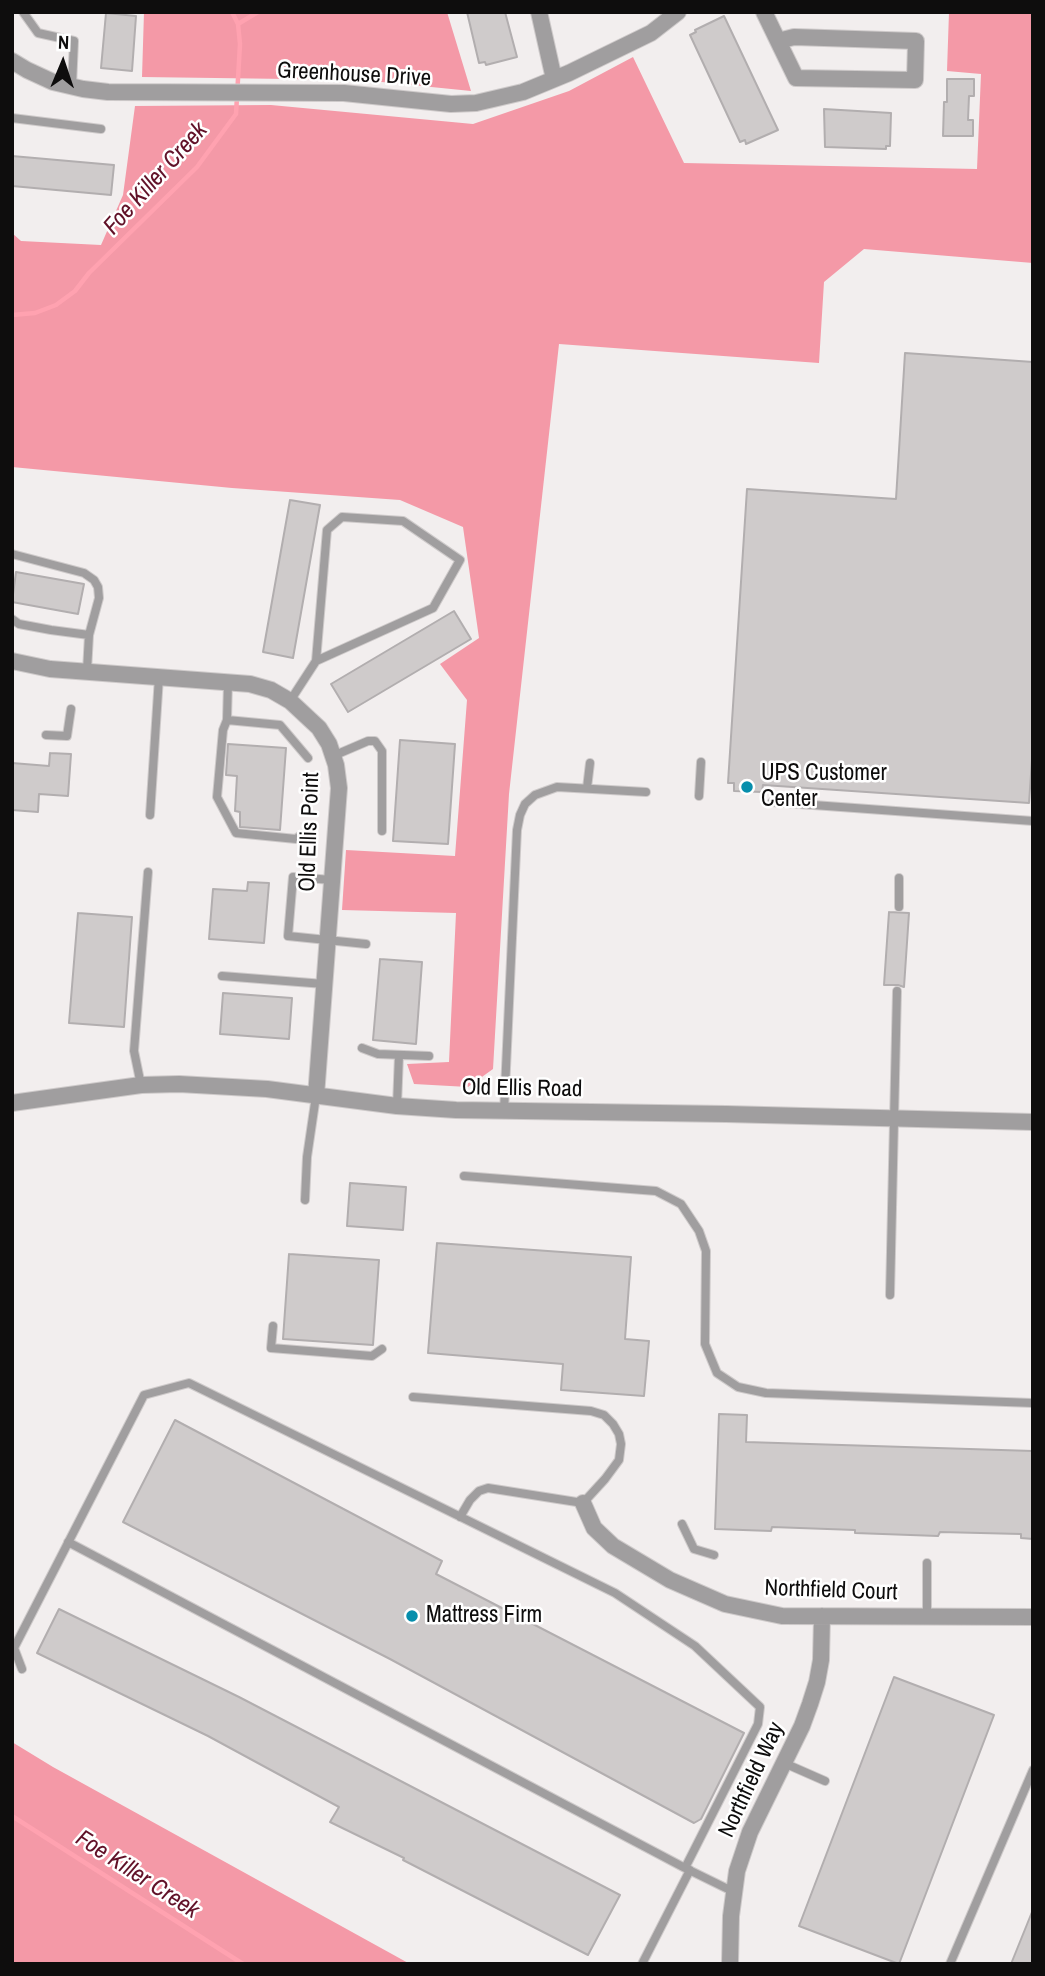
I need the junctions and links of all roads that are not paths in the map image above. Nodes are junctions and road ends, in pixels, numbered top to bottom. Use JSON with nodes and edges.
{"nodes":[{"id":1,"x":23,"y":12,"type":"edge"},
{"id":2,"x":539,"y":12,"type":"edge"},
{"id":3,"x":678,"y":12,"type":"edge"},
{"id":4,"x":764,"y":12,"type":"edge"},
{"id":5,"x":778,"y":41,"type":"junction"},
{"id":6,"x":12,"y":61,"type":"edge"},
{"id":7,"x":554,"y":79,"type":"junction"},
{"id":8,"x":72,"y":86,"type":"junction"},
{"id":9,"x":12,"y":118,"type":"edge"},
{"id":10,"x":101,"y":130,"type":"dead end"},
{"id":11,"x":12,"y":554,"type":"edge"},
{"id":12,"x":12,"y":619,"type":"edge"},
{"id":13,"x":89,"y":635,"type":"junction"},
{"id":14,"x":12,"y":661,"type":"edge"},
{"id":15,"x":316,"y":661,"type":"junction"},
{"id":16,"x":87,"y":671,"type":"junction"},
{"id":17,"x":159,"y":677,"type":"junction"},
{"id":18,"x":228,"y":682,"type":"junction"},
{"id":19,"x":290,"y":701,"type":"junction"},
{"id":20,"x":71,"y":709,"type":"dead end"},
{"id":21,"x":227,"y":720,"type":"junction"},
{"id":22,"x":46,"y":735,"type":"dead end"},
{"id":23,"x":333,"y":756,"type":"junction"},
{"id":24,"x":308,"y":758,"type":"dead end"},
{"id":25,"x":701,"y":762,"type":"dead end"},
{"id":26,"x":590,"y":763,"type":"dead end"},
{"id":27,"x":587,"y":788,"type":"junction"},
{"id":28,"x":646,"y":792,"type":"dead end"},
{"id":29,"x":699,"y":796,"type":"dead end"},
{"id":30,"x":772,"y":802,"type":"dead end"},
{"id":31,"x":150,"y":814,"type":"dead end"},
{"id":32,"x":1033,"y":821,"type":"edge"},
{"id":33,"x":382,"y":831,"type":"dead end"},
{"id":34,"x":301,"y":835,"type":"dead end"},
{"id":35,"x":148,"y":873,"type":"dead end"},
{"id":36,"x":899,"y":878,"type":"dead end"},
{"id":37,"x":332,"y":880,"type":"junction"},
{"id":38,"x":898,"y":907,"type":"dead end"},
{"id":39,"x":328,"y":939,"type":"junction"},
{"id":40,"x":366,"y":944,"type":"dead end"},
{"id":41,"x":222,"y":976,"type":"dead end"},
{"id":42,"x":324,"y":984,"type":"junction"},
{"id":43,"x":897,"y":991,"type":"dead end"},
{"id":44,"x":362,"y":1048,"type":"dead end"},
{"id":45,"x":399,"y":1055,"type":"junction"},
{"id":46,"x":429,"y":1056,"type":"dead end"},
{"id":47,"x":141,"y":1085,"type":"junction"},
{"id":48,"x":316,"y":1096,"type":"junction"},
{"id":49,"x":12,"y":1103,"type":"edge"},
{"id":50,"x":397,"y":1106,"type":"junction"},
{"id":51,"x":503,"y":1112,"type":"junction"},
{"id":52,"x":894,"y":1117,"type":"junction"},
{"id":53,"x":1033,"y":1122,"type":"edge"},
{"id":54,"x":464,"y":1176,"type":"dead end"},
{"id":55,"x":305,"y":1200,"type":"dead end"},
{"id":56,"x":890,"y":1295,"type":"dead end"},
{"id":57,"x":273,"y":1326,"type":"dead end"},
{"id":58,"x":382,"y":1349,"type":"dead end"},
{"id":59,"x":413,"y":1397,"type":"dead end"},
{"id":60,"x":1033,"y":1403,"type":"edge"},
{"id":61,"x":583,"y":1503,"type":"junction"},
{"id":62,"x":460,"y":1517,"type":"junction"},
{"id":63,"x":682,"y":1524,"type":"dead end"},
{"id":64,"x":68,"y":1542,"type":"junction"},
{"id":65,"x":714,"y":1555,"type":"dead end"},
{"id":66,"x":927,"y":1563,"type":"dead end"},
{"id":67,"x":822,"y":1616,"type":"junction"},
{"id":68,"x":927,"y":1617,"type":"junction"},
{"id":69,"x":1033,"y":1617,"type":"edge"},
{"id":70,"x":22,"y":1669,"type":"dead end"},
{"id":71,"x":784,"y":1763,"type":"junction"},
{"id":72,"x":1033,"y":1770,"type":"edge"},
{"id":73,"x":825,"y":1781,"type":"dead end"},
{"id":74,"x":688,"y":1869,"type":"junction"},
{"id":75,"x":734,"y":1892,"type":"junction"},
{"id":76,"x":642,"y":1964,"type":"edge"},
{"id":77,"x":730,"y":1964,"type":"edge"},
{"id":78,"x":950,"y":1964,"type":"edge"}],
"edges":[{"from":1,"to":8,"type":"lane"},
{"from":2,"to":7,"type":"street"},
{"from":3,"to":7,"type":"street","name":"Greenhouse Drive"},
{"from":4,"to":5,"type":"street"},
{"from":5,"to":5,"type":"street"},
{"from":6,"to":8,"type":"street","name":"Greenhouse Drive"},
{"from":7,"to":8,"type":"street","name":"Greenhouse Drive"},
{"from":9,"to":10,"type":"lane"},
{"from":11,"to":13,"type":"lane"},
{"from":12,"to":13,"type":"lane"},
{"from":13,"to":16,"type":"lane"},
{"from":14,"to":16,"type":"street","name":"Old Ellis Point"},
{"from":15,"to":15,"type":"lane"},
{"from":15,"to":19,"type":"lane"},
{"from":16,"to":17,"type":"street","name":"Old Ellis Point"},
{"from":17,"to":18,"type":"street","name":"Old Ellis Point"},
{"from":17,"to":31,"type":"lane"},
{"from":18,"to":19,"type":"street","name":"Old Ellis Point"},
{"from":18,"to":21,"type":"lane"},
{"from":19,"to":23,"type":"street","name":"Old Ellis Point"},
{"from":20,"to":22,"type":"lane"},
{"from":21,"to":24,"type":"lane"},
{"from":21,"to":34,"type":"lane"},
{"from":23,"to":33,"type":"lane"},
{"from":23,"to":37,"type":"street","name":"Old Ellis Point"},
{"from":25,"to":29,"type":"lane"},
{"from":26,"to":27,"type":"lane"},
{"from":27,"to":28,"type":"lane"},
{"from":27,"to":51,"type":"lane"},
{"from":30,"to":32,"type":"lane"},
{"from":35,"to":47,"type":"lane"},
{"from":36,"to":38,"type":"lane"},
{"from":37,"to":39,"type":"street","name":"Old Ellis Point"},
{"from":37,"to":39,"type":"lane"},
{"from":39,"to":40,"type":"lane"},
{"from":39,"to":42,"type":"street","name":"Old Ellis Point"},
{"from":41,"to":42,"type":"lane"},
{"from":42,"to":48,"type":"street","name":"Old Ellis Point"},
{"from":43,"to":52,"type":"lane"},
{"from":44,"to":45,"type":"lane"},
{"from":45,"to":46,"type":"lane"},
{"from":45,"to":50,"type":"lane"},
{"from":47,"to":48,"type":"street","name":"Old Ellis Road"},
{"from":47,"to":49,"type":"street","name":"Old Ellis Road"},
{"from":48,"to":50,"type":"street","name":"Old Ellis Road"},
{"from":48,"to":55,"type":"lane"},
{"from":50,"to":51,"type":"street","name":"Old Ellis Road"},
{"from":51,"to":52,"type":"street","name":"Old Ellis Road"},
{"from":52,"to":53,"type":"street","name":"Old Ellis Road"},
{"from":52,"to":56,"type":"lane"},
{"from":54,"to":60,"type":"lane"},
{"from":57,"to":58,"type":"lane"},
{"from":59,"to":61,"type":"lane"},
{"from":61,"to":62,"type":"lane"},
{"from":61,"to":67,"type":"street","name":"Northfield Court"},
{"from":62,"to":64,"type":"lane"},
{"from":62,"to":74,"type":"lane"},
{"from":63,"to":65,"type":"lane"},
{"from":64,"to":70,"type":"lane"},
{"from":64,"to":74,"type":"lane"},
{"from":66,"to":68,"type":"lane"},
{"from":67,"to":68,"type":"street","name":"Northfield Court"},
{"from":67,"to":71,"type":"street","name":"Northfield Way"},
{"from":68,"to":69,"type":"street","name":"Northfield Court"},
{"from":71,"to":73,"type":"lane"},
{"from":71,"to":75,"type":"street","name":"Northfield Way"},
{"from":72,"to":78,"type":"lane"},
{"from":74,"to":75,"type":"lane"},
{"from":74,"to":76,"type":"lane"},
{"from":75,"to":77,"type":"street","name":"Northfield Way"}]}
